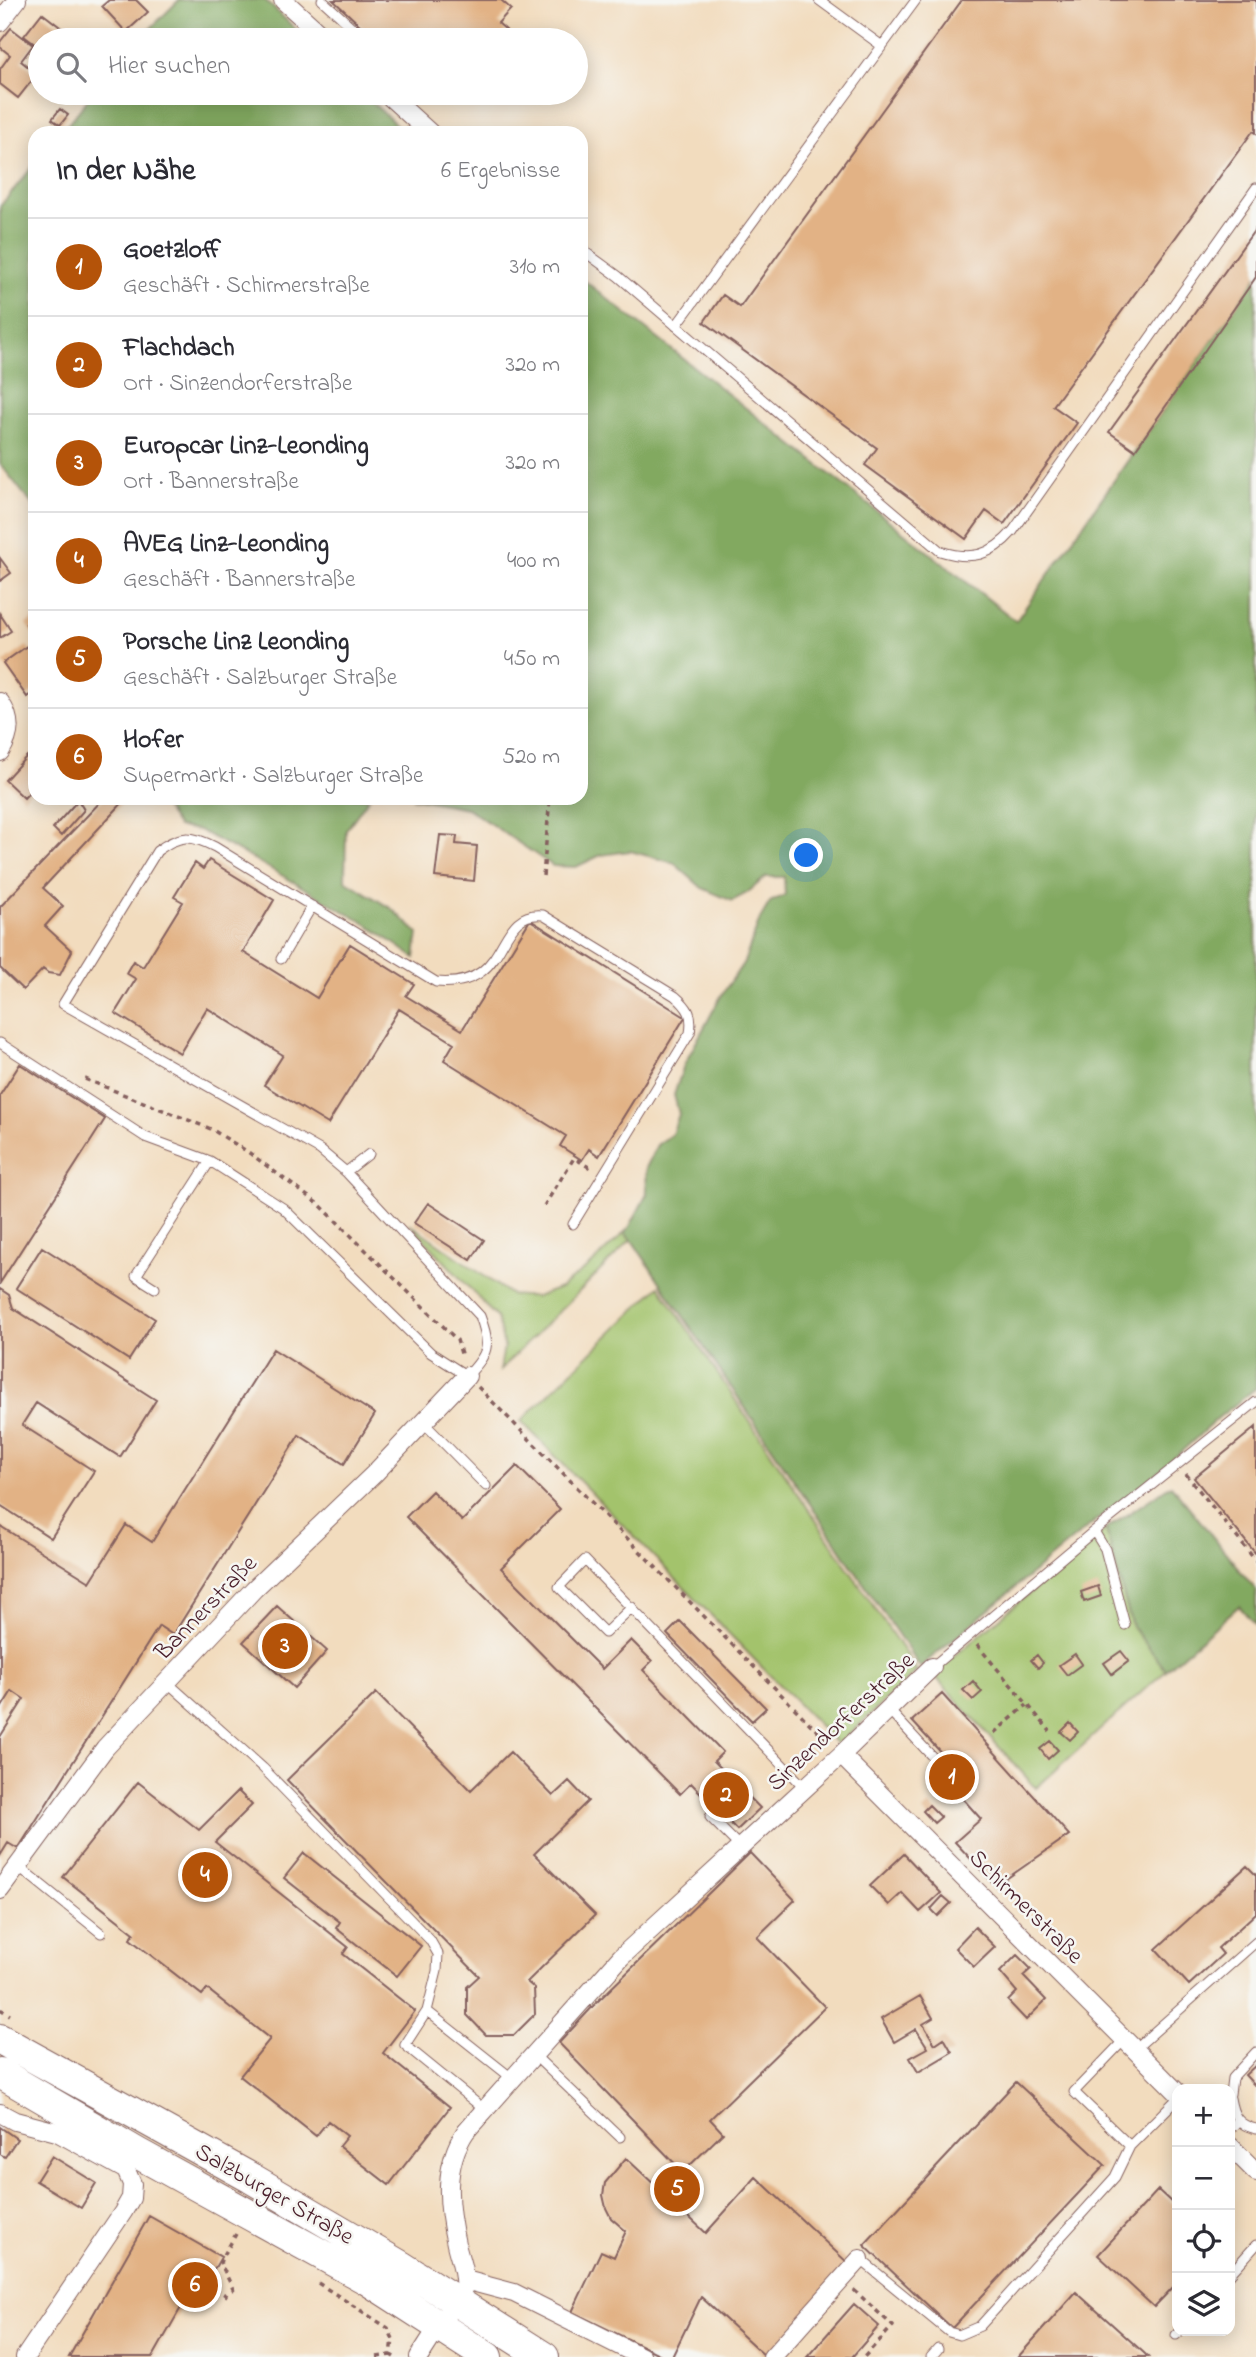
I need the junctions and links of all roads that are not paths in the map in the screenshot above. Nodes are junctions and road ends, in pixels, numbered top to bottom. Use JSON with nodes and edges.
{"nodes":[{"id":1,"x":17,"y":0,"type":"edge"},
{"id":2,"x":283,"y":0,"type":"edge"},
{"id":3,"x":322,"y":0,"type":"edge"},
{"id":4,"x":819,"y":0,"type":"edge"},
{"id":5,"x":916,"y":0,"type":"edge"},
{"id":6,"x":0,"y":22,"type":"edge"},
{"id":7,"x":314,"y":28,"type":"edge"},
{"id":8,"x":353,"y":28,"type":"edge"},
{"id":9,"x":882,"y":46,"type":"junction"},
{"id":10,"x":399,"y":105,"type":"edge"},
{"id":11,"x":422,"y":126,"type":"edge"},
{"id":12,"x":1256,"y":188,"type":"edge"},
{"id":13,"x":588,"y":255,"type":"edge"},
{"id":14,"x":676,"y":326,"type":"junction"},
{"id":15,"x":0,"y":702,"type":"edge"},
{"id":16,"x":0,"y":752,"type":"edge"},
{"id":17,"x":312,"y":906,"type":"junction"},
{"id":18,"x":281,"y":959,"type":"dead end"},
{"id":19,"x":0,"y":1043,"type":"edge"},
{"id":20,"x":369,"y":1154,"type":"dead end"},
{"id":21,"x":210,"y":1161,"type":"junction"},
{"id":22,"x":346,"y":1172,"type":"junction"},
{"id":23,"x":573,"y":1224,"type":"dead end"},
{"id":24,"x":155,"y":1288,"type":"dead end"},
{"id":25,"x":467,"y":1376,"type":"junction"},
{"id":26,"x":1256,"y":1402,"type":"edge"},
{"id":27,"x":423,"y":1422,"type":"junction"},
{"id":28,"x":486,"y":1486,"type":"dead end"},
{"id":29,"x":1094,"y":1531,"type":"junction"},
{"id":30,"x":632,"y":1607,"type":"junction"},
{"id":31,"x":1125,"y":1625,"type":"dead end"},
{"id":32,"x":932,"y":1667,"type":"joint"},
{"id":33,"x":167,"y":1682,"type":"junction"},
{"id":34,"x":888,"y":1709,"type":"junction"},
{"id":35,"x":841,"y":1755,"type":"junction"},
{"id":36,"x":940,"y":1765,"type":"dead end"},
{"id":37,"x":805,"y":1788,"type":"junction"},
{"id":38,"x":710,"y":1817,"type":"dead end"},
{"id":39,"x":740,"y":1847,"type":"junction"},
{"id":40,"x":18,"y":1866,"type":"junction"},
{"id":41,"x":0,"y":1890,"type":"edge"},
{"id":42,"x":101,"y":1933,"type":"dead end"},
{"id":43,"x":1256,"y":1942,"type":"edge"},
{"id":44,"x":427,"y":2011,"type":"junction"},
{"id":45,"x":0,"y":2039,"type":"edge"},
{"id":46,"x":1130,"y":2044,"type":"junction"},
{"id":47,"x":1256,"y":2052,"type":"edge"},
{"id":48,"x":534,"y":2055,"type":"junction"},
{"id":49,"x":0,"y":2073,"type":"edge"},
{"id":50,"x":513,"y":2079,"type":"junction"},
{"id":51,"x":1231,"y":2084,"type":"edge"},
{"id":52,"x":1172,"y":2087,"type":"edge"},
{"id":53,"x":1172,"y":2104,"type":"edge"},
{"id":54,"x":485,"y":2110,"type":"junction"},
{"id":55,"x":0,"y":2113,"type":"edge"},
{"id":56,"x":1235,"y":2116,"type":"edge"},
{"id":57,"x":1238,"y":2121,"type":"junction"},
{"id":58,"x":1235,"y":2124,"type":"edge"},
{"id":59,"x":1256,"y":2129,"type":"edge"},
{"id":60,"x":620,"y":2137,"type":"dead end"},
{"id":61,"x":1130,"y":2147,"type":"junction"},
{"id":62,"x":1231,"y":2147,"type":"edge"},
{"id":63,"x":1256,"y":2172,"type":"edge"},
{"id":64,"x":1256,"y":2245,"type":"edge"},
{"id":65,"x":860,"y":2259,"type":"joint"},
{"id":66,"x":1231,"y":2273,"type":"edge"},
{"id":67,"x":460,"y":2290,"type":"junction"},
{"id":68,"x":439,"y":2326,"type":"junction"},
{"id":69,"x":938,"y":2349,"type":"dead end"},
{"id":70,"x":424,"y":2355,"type":"edge"},
{"id":71,"x":25,"y":2357,"type":"edge"},
{"id":72,"x":487,"y":2357,"type":"edge"},
{"id":73,"x":544,"y":2357,"type":"edge"},
{"id":74,"x":642,"y":2357,"type":"edge"},
{"id":75,"x":772,"y":2357,"type":"edge"},
{"id":76,"x":931,"y":2357,"type":"edge"}],
"edges":[{"from":1,"to":6,"type":"street"},
{"from":2,"to":7,"type":"street"},
{"from":3,"to":8,"type":"lane"},
{"from":4,"to":9,"type":"lane"},
{"from":5,"to":9,"type":"lane"},
{"from":9,"to":14,"type":"lane"},
{"from":10,"to":11,"type":"street"},
{"from":12,"to":14,"type":"lane"},
{"from":13,"to":14,"type":"lane"},
{"from":15,"to":16,"type":"street"},
{"from":17,"to":18,"type":"lane"},
{"from":17,"to":22,"type":"lane"},
{"from":17,"to":23,"type":"lane"},
{"from":19,"to":21,"type":"lane"},
{"from":20,"to":22,"type":"lane"},
{"from":21,"to":24,"type":"lane"},
{"from":21,"to":25,"type":"lane"},
{"from":22,"to":25,"type":"lane"},
{"from":25,"to":27,"type":"street","name":"Bannerstraße"},
{"from":26,"to":29,"type":"lane","name":"Sinzendorferstraße"},
{"from":27,"to":28,"type":"lane"},
{"from":27,"to":33,"type":"street","name":"Bannerstraße"},
{"from":29,"to":31,"type":"lane"},
{"from":29,"to":32,"type":"lane","name":"Sinzendorferstraße"},
{"from":30,"to":30,"type":"lane"},
{"from":30,"to":37,"type":"lane"},
{"from":32,"to":34,"type":"street","name":"Sinzendorferstraße"},
{"from":33,"to":40,"type":"street","name":"Bannerstraße"},
{"from":33,"to":44,"type":"lane"},
{"from":34,"to":35,"type":"street","name":"Sinzendorferstraße"},
{"from":34,"to":36,"type":"lane"},
{"from":35,"to":37,"type":"street","name":"Sinzendorferstraße"},
{"from":35,"to":46,"type":"street","name":"Schirmerstraße"},
{"from":37,"to":39,"type":"street","name":"Sinzendorferstraße"},
{"from":38,"to":39,"type":"lane"},
{"from":39,"to":48,"type":"street","name":"Sinzendorferstraße"},
{"from":40,"to":41,"type":"street","name":"Bannerstraße"},
{"from":40,"to":42,"type":"lane"},
{"from":43,"to":46,"type":"lane"},
{"from":44,"to":50,"type":"lane"},
{"from":44,"to":54,"type":"lane"},
{"from":45,"to":67,"type":"main road","name":"Salzburger Straße"},
{"from":46,"to":52,"type":"street","name":"Schirmerstraße"},
{"from":46,"to":61,"type":"lane"},
{"from":47,"to":51,"type":"lane"},
{"from":48,"to":50,"type":"street","name":"Sinzendorferstraße"},
{"from":48,"to":60,"type":"lane"},
{"from":49,"to":68,"type":"main road","name":"Salzburger Straße"},
{"from":50,"to":54,"type":"street","name":"Sinzendorferstraße"},
{"from":53,"to":61,"type":"lane"},
{"from":54,"to":67,"type":"street","name":"Sinzendorferstraße"},
{"from":55,"to":71,"type":"street"},
{"from":56,"to":57,"type":"lane"},
{"from":57,"to":58,"type":"lane"},
{"from":57,"to":59,"type":"lane"},
{"from":61,"to":65,"type":"lane"},
{"from":62,"to":63,"type":"street"},
{"from":64,"to":66,"type":"lane"},
{"from":65,"to":75,"type":"street"},
{"from":67,"to":68,"type":"street"},
{"from":67,"to":73,"type":"main road","name":"Salzburger Straße"},
{"from":67,"to":74,"type":"street","name":"Salzburger Straße"},
{"from":68,"to":70,"type":"street"},
{"from":68,"to":72,"type":"main road","name":"Salzburger Straße"},
{"from":69,"to":76,"type":"lane"}]}
